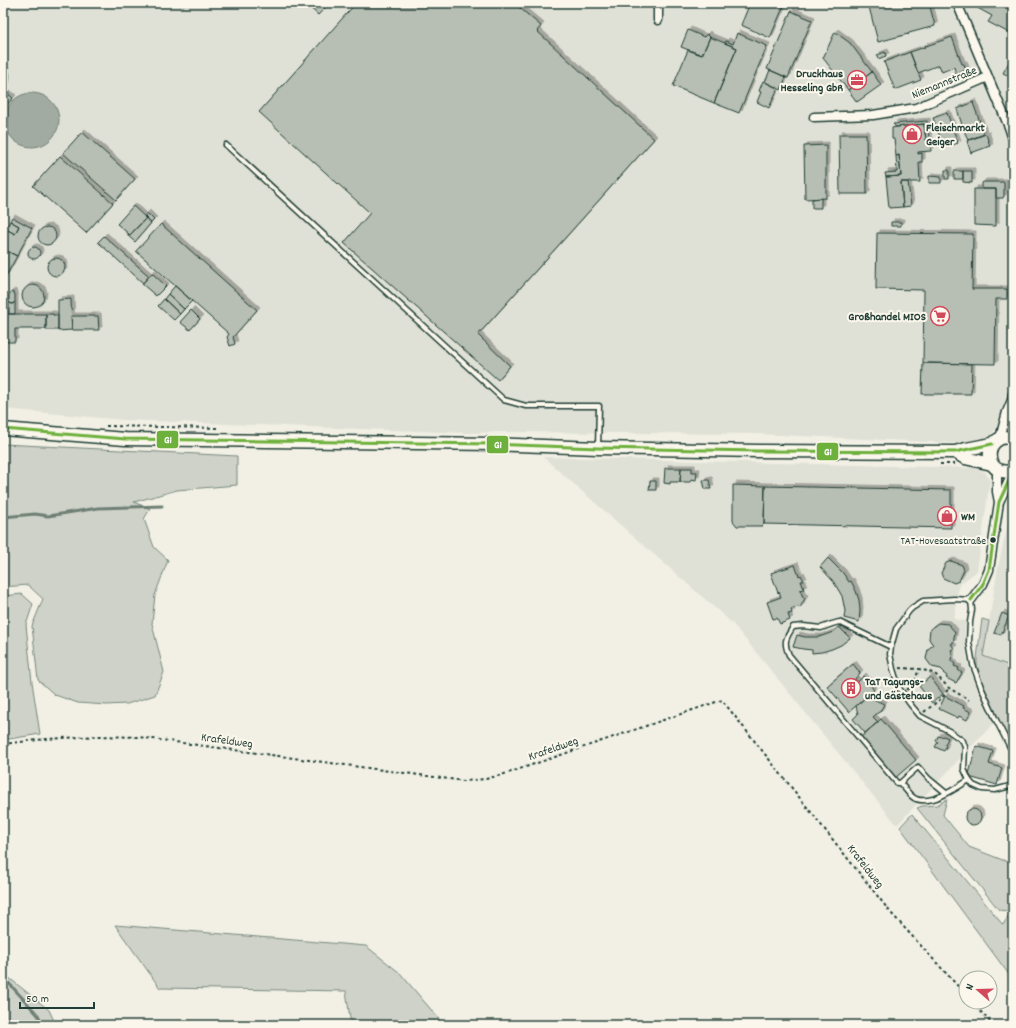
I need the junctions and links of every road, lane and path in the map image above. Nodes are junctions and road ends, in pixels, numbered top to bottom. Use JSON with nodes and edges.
{"nodes":[{"id":1,"x":658,"y":3,"type":"edge"},
{"id":2,"x":958,"y":3,"type":"edge"},
{"id":3,"x":658,"y":20,"type":"dead end"},
{"id":4,"x":988,"y":77,"type":"junction"},
{"id":5,"x":814,"y":117,"type":"dead end"},
{"id":6,"x":1013,"y":139,"type":"edge"},
{"id":7,"x":226,"y":145,"type":"dead end"},
{"id":8,"x":1013,"y":399,"type":"edge"},
{"id":9,"x":3,"y":429,"type":"edge"},
{"id":10,"x":1013,"y":438,"type":"edge"},
{"id":11,"x":996,"y":441,"type":"junction"},
{"id":12,"x":598,"y":448,"type":"junction"},
{"id":13,"x":954,"y":452,"type":"junction"},
{"id":14,"x":994,"y":467,"type":"junction"},
{"id":15,"x":1013,"y":472,"type":"edge"},
{"id":16,"x":999,"y":502,"type":"junction"},
{"id":17,"x":971,"y":600,"type":"junction"},
{"id":18,"x":891,"y":647,"type":"junction"},
{"id":19,"x":893,"y":668,"type":"junction"},
{"id":20,"x":919,"y":669,"type":"junction"},
{"id":21,"x":949,"y":688,"type":"junction"},
{"id":22,"x":902,"y":694,"type":"junction"},
{"id":23,"x":969,"y":700,"type":"dead end"},
{"id":24,"x":920,"y":716,"type":"junction"},
{"id":25,"x":3,"y":744,"type":"edge"},
{"id":26,"x":1013,"y":753,"type":"edge"},
{"id":27,"x":969,"y":780,"type":"junction"},
{"id":28,"x":900,"y":783,"type":"junction"},
{"id":29,"x":1013,"y":784,"type":"edge"},
{"id":30,"x":946,"y":793,"type":"junction"},
{"id":31,"x":958,"y":986,"type":"edge"},
{"id":32,"x":979,"y":1010,"type":"edge"},
{"id":33,"x":993,"y":1025,"type":"edge"}],
"edges":[{"from":1,"to":3,"type":"street"},
{"from":2,"to":4,"type":"street"},
{"from":4,"to":5,"type":"street","name":"Niemannstraße"},
{"from":4,"to":6,"type":"street"},
{"from":7,"to":12,"type":"lane"},
{"from":8,"to":11,"type":"street"},
{"from":9,"to":12,"type":"main road"},
{"from":10,"to":11,"type":"main road"},
{"from":11,"to":13,"type":"main road"},
{"from":11,"to":14,"type":"main road"},
{"from":12,"to":13,"type":"main road"},
{"from":13,"to":14,"type":"main road"},
{"from":14,"to":15,"type":"main road"},
{"from":14,"to":16,"type":"street"},
{"from":15,"to":16,"type":"street"},
{"from":16,"to":17,"type":"street"},
{"from":17,"to":18,"type":"lane"},
{"from":17,"to":26,"type":"lane"},
{"from":18,"to":19,"type":"lane"},
{"from":18,"to":28,"type":"lane"},
{"from":19,"to":20,"type":"path"},
{"from":19,"to":22,"type":"lane"},
{"from":20,"to":21,"type":"path"},
{"from":20,"to":22,"type":"path"},
{"from":21,"to":23,"type":"path"},
{"from":21,"to":24,"type":"path"},
{"from":22,"to":24,"type":"lane"},
{"from":24,"to":27,"type":"lane"},
{"from":25,"to":31,"type":"path","name":"Krafeldweg"},
{"from":27,"to":29,"type":"lane"},
{"from":27,"to":30,"type":"lane"},
{"from":28,"to":30,"type":"lane"},
{"from":28,"to":30,"type":"lane"},
{"from":32,"to":33,"type":"path"}]}
